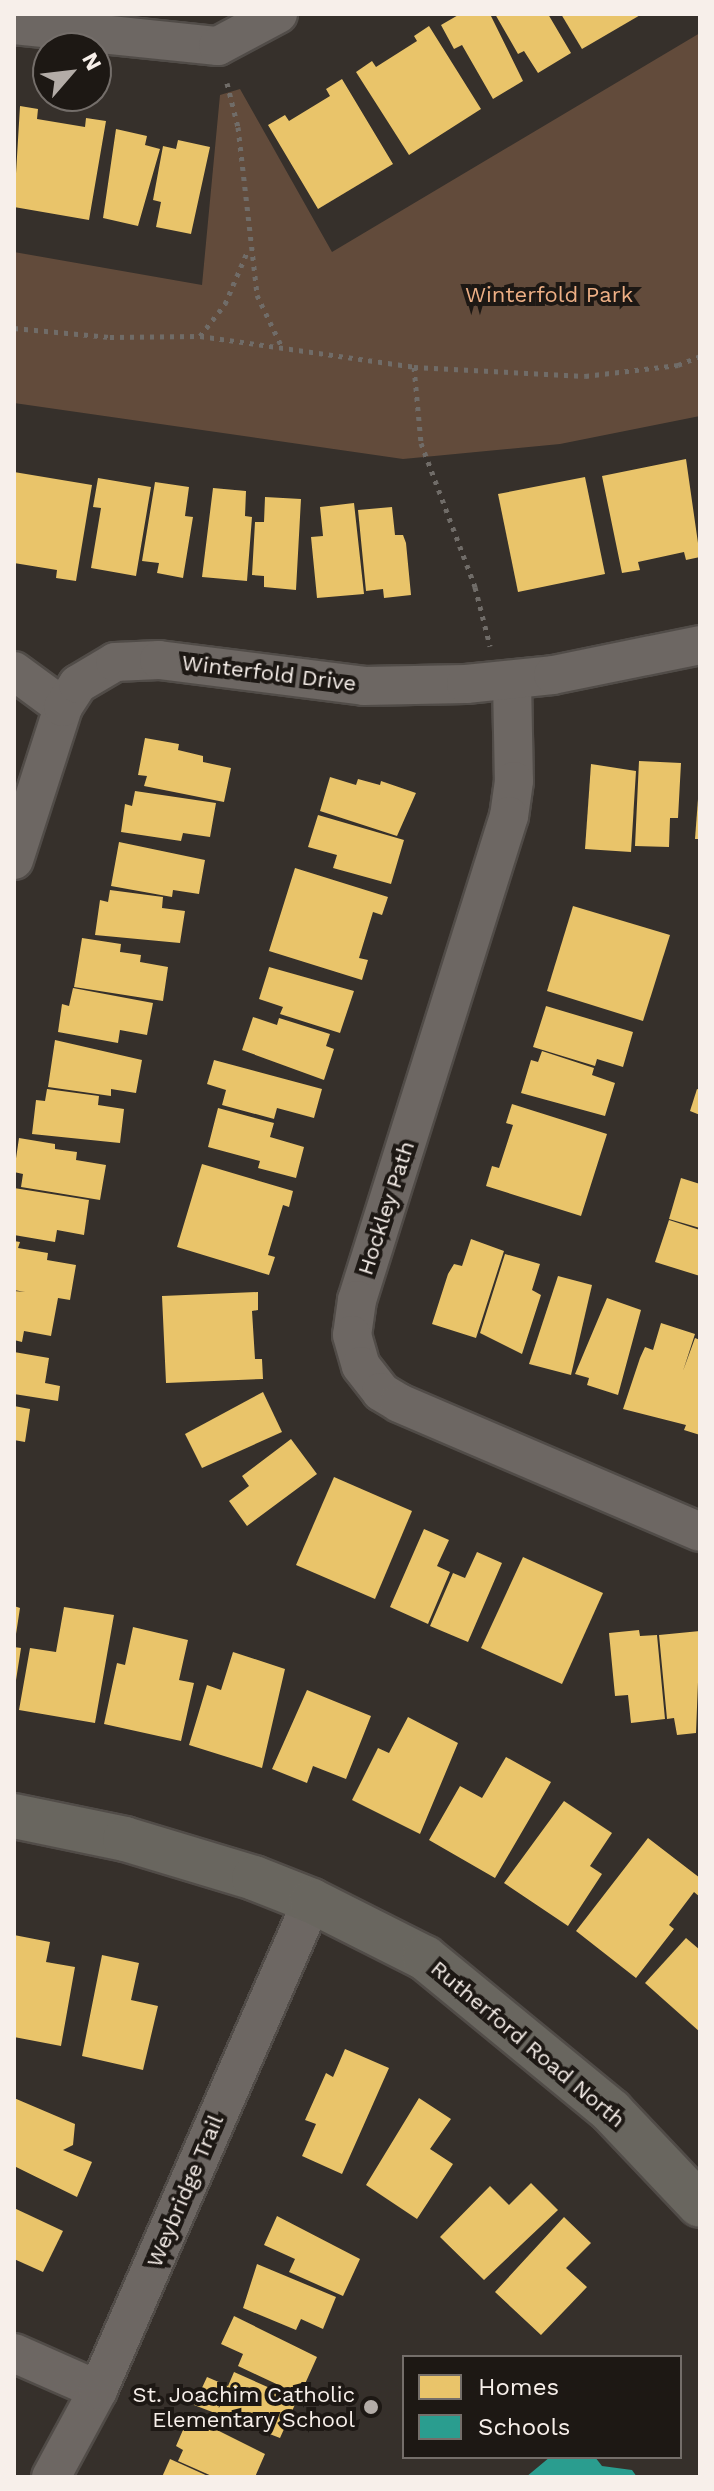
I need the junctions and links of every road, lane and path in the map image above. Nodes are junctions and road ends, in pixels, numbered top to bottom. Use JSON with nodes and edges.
{"nodes":[{"id":1,"x":278,"y":14,"type":"edge"},
{"id":2,"x":14,"y":25,"type":"edge"},
{"id":3,"x":218,"y":46,"type":"junction"},
{"id":4,"x":249,"y":249,"type":"junction"},
{"id":5,"x":14,"y":328,"type":"edge"},
{"id":6,"x":200,"y":336,"type":"junction"},
{"id":7,"x":281,"y":346,"type":"junction"},
{"id":8,"x":700,"y":356,"type":"edge"},
{"id":9,"x":414,"y":367,"type":"junction"},
{"id":10,"x":700,"y":645,"type":"edge"},
{"id":11,"x":501,"y":668,"type":"junction"},
{"id":12,"x":14,"y":671,"type":"edge"},
{"id":13,"x":63,"y":707,"type":"junction"},
{"id":14,"x":14,"y":860,"type":"edge"},
{"id":15,"x":700,"y":1532,"type":"edge"},
{"id":16,"x":14,"y":1816,"type":"edge"},
{"id":17,"x":312,"y":1901,"type":"junction"},
{"id":18,"x":700,"y":2205,"type":"edge"},
{"id":19,"x":14,"y":2353,"type":"edge"},
{"id":20,"x":98,"y":2390,"type":"junction"},
{"id":21,"x":51,"y":2477,"type":"edge"}],
"edges":[{"from":1,"to":3,"type":"street"},
{"from":2,"to":3,"type":"street"},
{"from":3,"to":4,"type":"path"},
{"from":4,"to":6,"type":"path"},
{"from":4,"to":7,"type":"path"},
{"from":5,"to":6,"type":"path"},
{"from":6,"to":7,"type":"path"},
{"from":7,"to":9,"type":"path"},
{"from":8,"to":9,"type":"path"},
{"from":9,"to":11,"type":"path"},
{"from":10,"to":11,"type":"street","name":"Winterfold Drive"},
{"from":11,"to":13,"type":"street","name":"Winterfold Drive"},
{"from":11,"to":15,"type":"street","name":"Hockley Path"},
{"from":12,"to":13,"type":"street"},
{"from":13,"to":14,"type":"street","name":"Winterfold Drive"},
{"from":16,"to":17,"type":"street","name":"Rutherford Road North"},
{"from":17,"to":18,"type":"street","name":"Rutherford Road North"},
{"from":17,"to":20,"type":"street","name":"Weybridge Trail"},
{"from":19,"to":20,"type":"street"},
{"from":20,"to":21,"type":"street","name":"Weybridge Trail"}]}
